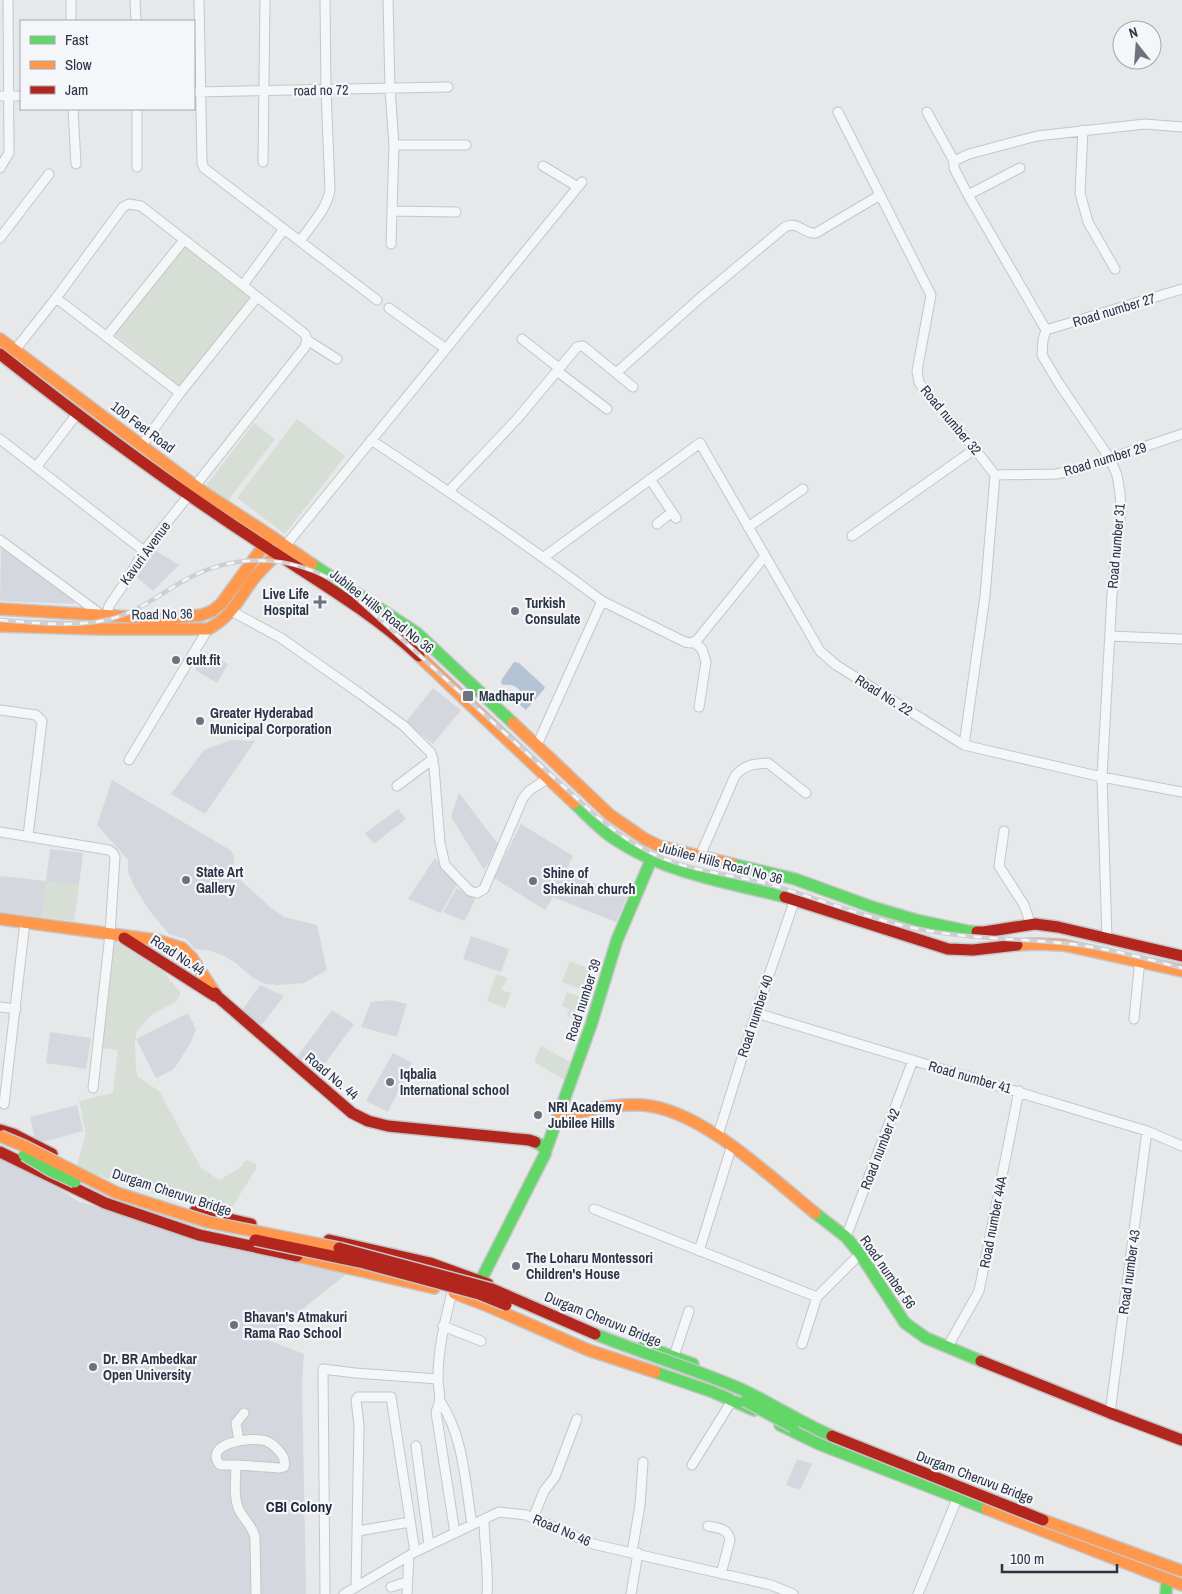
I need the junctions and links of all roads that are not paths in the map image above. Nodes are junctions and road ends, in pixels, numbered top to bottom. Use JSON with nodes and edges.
{"nodes":[{"id":1,"x":8,"y":0,"type":"edge"},
{"id":2,"x":71,"y":0,"type":"edge"},
{"id":3,"x":135,"y":0,"type":"edge"},
{"id":4,"x":199,"y":0,"type":"edge"},
{"id":5,"x":266,"y":0,"type":"edge"},
{"id":6,"x":325,"y":0,"type":"edge"},
{"id":7,"x":388,"y":0,"type":"edge"},
{"id":8,"x":71,"y":20,"type":"edge"},
{"id":9,"x":136,"y":20,"type":"edge"},
{"id":10,"x":448,"y":87,"type":"dead end"},
{"id":11,"x":390,"y":89,"type":"junction"},
{"id":12,"x":326,"y":90,"type":"junction"},
{"id":13,"x":264,"y":91,"type":"junction"},
{"id":14,"x":197,"y":92,"type":"edge"},
{"id":15,"x":4,"y":96,"type":"edge"},
{"id":16,"x":20,"y":96,"type":"edge"},
{"id":17,"x":73,"y":110,"type":"edge"},
{"id":18,"x":138,"y":110,"type":"edge"},
{"id":19,"x":838,"y":112,"type":"dead end"},
{"id":20,"x":927,"y":112,"type":"dead end"},
{"id":21,"x":1182,"y":127,"type":"edge"},
{"id":22,"x":1083,"y":130,"type":"junction"},
{"id":23,"x":394,"y":145,"type":"junction"},
{"id":24,"x":466,"y":145,"type":"dead end"},
{"id":25,"x":263,"y":162,"type":"dead end"},
{"id":26,"x":76,"y":164,"type":"dead end"},
{"id":27,"x":954,"y":165,"type":"junction"},
{"id":28,"x":137,"y":166,"type":"dead end"},
{"id":29,"x":543,"y":166,"type":"dead end"},
{"id":30,"x":0,"y":168,"type":"edge"},
{"id":31,"x":1020,"y":168,"type":"dead end"},
{"id":32,"x":49,"y":174,"type":"dead end"},
{"id":33,"x":880,"y":195,"type":"junction"},
{"id":34,"x":968,"y":195,"type":"junction"},
{"id":35,"x":392,"y":211,"type":"junction"},
{"id":36,"x":456,"y":212,"type":"dead end"},
{"id":37,"x":284,"y":229,"type":"junction"},
{"id":38,"x":0,"y":238,"type":"edge"},
{"id":39,"x":184,"y":240,"type":"junction"},
{"id":40,"x":300,"y":241,"type":"junction"},
{"id":41,"x":391,"y":244,"type":"dead end"},
{"id":42,"x":1115,"y":269,"type":"dead end"},
{"id":43,"x":243,"y":285,"type":"junction"},
{"id":44,"x":1182,"y":289,"type":"edge"},
{"id":45,"x":257,"y":297,"type":"junction"},
{"id":46,"x":56,"y":298,"type":"junction"},
{"id":47,"x":377,"y":300,"type":"dead end"},
{"id":48,"x":389,"y":308,"type":"dead end"},
{"id":49,"x":1046,"y":330,"type":"junction"},
{"id":50,"x":107,"y":336,"type":"junction"},
{"id":51,"x":0,"y":339,"type":"edge"},
{"id":52,"x":522,"y":339,"type":"dead end"},
{"id":53,"x":307,"y":340,"type":"junction"},
{"id":54,"x":446,"y":349,"type":"junction"},
{"id":55,"x":15,"y":350,"type":"junction"},
{"id":56,"x":0,"y":354,"type":"edge"},
{"id":57,"x":337,"y":359,"type":"dead end"},
{"id":58,"x":558,"y":370,"type":"junction"},
{"id":59,"x":616,"y":373,"type":"junction"},
{"id":60,"x":633,"y":387,"type":"dead end"},
{"id":61,"x":180,"y":393,"type":"junction"},
{"id":62,"x":607,"y":409,"type":"dead end"},
{"id":63,"x":77,"y":414,"type":"junction"},
{"id":64,"x":1182,"y":434,"type":"edge"},
{"id":65,"x":0,"y":439,"type":"edge"},
{"id":66,"x":371,"y":440,"type":"junction"},
{"id":67,"x":142,"y":445,"type":"junction"},
{"id":68,"x":975,"y":449,"type":"junction"},
{"id":69,"x":1110,"y":459,"type":"junction"},
{"id":70,"x":37,"y":466,"type":"junction"},
{"id":71,"x":995,"y":475,"type":"junction"},
{"id":72,"x":650,"y":479,"type":"junction"},
{"id":73,"x":803,"y":489,"type":"dead end"},
{"id":74,"x":192,"y":490,"type":"junction"},
{"id":75,"x":450,"y":491,"type":"junction"},
{"id":76,"x":657,"y":524,"type":"dead end"},
{"id":77,"x":748,"y":528,"type":"junction"},
{"id":78,"x":271,"y":536,"type":"junction"},
{"id":79,"x":852,"y":536,"type":"dead end"},
{"id":80,"x":0,"y":540,"type":"edge"},
{"id":81,"x":263,"y":545,"type":"junction"},
{"id":82,"x":286,"y":545,"type":"junction"},
{"id":83,"x":144,"y":551,"type":"junction"},
{"id":84,"x":278,"y":554,"type":"junction"},
{"id":85,"x":765,"y":556,"type":"junction"},
{"id":86,"x":544,"y":557,"type":"junction"},
{"id":87,"x":602,"y":601,"type":"junction"},
{"id":88,"x":0,"y":609,"type":"edge"},
{"id":89,"x":13,"y":610,"type":"junction"},
{"id":90,"x":233,"y":612,"type":"junction"},
{"id":91,"x":103,"y":614,"type":"junction"},
{"id":92,"x":5,"y":626,"type":"edge"},
{"id":93,"x":208,"y":629,"type":"junction"},
{"id":94,"x":1110,"y":636,"type":"junction"},
{"id":95,"x":1182,"y":638,"type":"edge"},
{"id":96,"x":694,"y":642,"type":"junction"},
{"id":97,"x":699,"y":707,"type":"dead end"},
{"id":98,"x":0,"y":710,"type":"edge"},
{"id":99,"x":537,"y":745,"type":"junction"},
{"id":100,"x":964,"y":745,"type":"junction"},
{"id":101,"x":433,"y":759,"type":"junction"},
{"id":102,"x":128,"y":760,"type":"dead end"},
{"id":103,"x":1102,"y":778,"type":"junction"},
{"id":104,"x":547,"y":779,"type":"junction"},
{"id":105,"x":397,"y":786,"type":"dead end"},
{"id":106,"x":1182,"y":792,"type":"edge"},
{"id":107,"x":806,"y":793,"type":"dead end"},
{"id":108,"x":1004,"y":831,"type":"dead end"},
{"id":109,"x":0,"y":832,"type":"edge"},
{"id":110,"x":28,"y":836,"type":"junction"},
{"id":111,"x":700,"y":856,"type":"junction"},
{"id":112,"x":651,"y":860,"type":"junction"},
{"id":113,"x":715,"y":860,"type":"junction"},
{"id":114,"x":709,"y":878,"type":"junction"},
{"id":115,"x":795,"y":899,"type":"junction"},
{"id":116,"x":0,"y":919,"type":"edge"},
{"id":117,"x":25,"y":922,"type":"junction"},
{"id":118,"x":1031,"y":925,"type":"junction"},
{"id":119,"x":110,"y":934,"type":"junction"},
{"id":120,"x":122,"y":937,"type":"junction"},
{"id":121,"x":1107,"y":940,"type":"junction"},
{"id":122,"x":1182,"y":956,"type":"edge"},
{"id":123,"x":1140,"y":960,"type":"junction"},
{"id":124,"x":1182,"y":971,"type":"edge"},
{"id":125,"x":218,"y":998,"type":"junction"},
{"id":126,"x":0,"y":1007,"type":"edge"},
{"id":127,"x":16,"y":1009,"type":"junction"},
{"id":128,"x":756,"y":1012,"type":"junction"},
{"id":129,"x":1134,"y":1019,"type":"dead end"},
{"id":130,"x":914,"y":1060,"type":"junction"},
{"id":131,"x":94,"y":1088,"type":"dead end"},
{"id":132,"x":1019,"y":1091,"type":"junction"},
{"id":133,"x":4,"y":1104,"type":"dead end"},
{"id":134,"x":559,"y":1117,"type":"junction"},
{"id":135,"x":0,"y":1130,"type":"edge"},
{"id":136,"x":1147,"y":1131,"type":"junction"},
{"id":137,"x":718,"y":1135,"type":"junction"},
{"id":138,"x":0,"y":1136,"type":"edge"},
{"id":139,"x":0,"y":1145,"type":"edge"},
{"id":140,"x":732,"y":1145,"type":"junction"},
{"id":141,"x":1182,"y":1146,"type":"edge"},
{"id":142,"x":546,"y":1150,"type":"junction"},
{"id":143,"x":0,"y":1152,"type":"edge"},
{"id":144,"x":594,"y":1209,"type":"dead end"},
{"id":145,"x":846,"y":1237,"type":"junction"},
{"id":146,"x":364,"y":1247,"type":"junction"},
{"id":147,"x":699,"y":1251,"type":"junction"},
{"id":148,"x":860,"y":1254,"type":"junction"},
{"id":149,"x":346,"y":1267,"type":"junction"},
{"id":150,"x":481,"y":1280,"type":"junction"},
{"id":151,"x":452,"y":1292,"type":"junction"},
{"id":152,"x":817,"y":1297,"type":"junction"},
{"id":153,"x":689,"y":1311,"type":"dead end"},
{"id":154,"x":443,"y":1326,"type":"junction"},
{"id":155,"x":481,"y":1341,"type":"dead end"},
{"id":156,"x":802,"y":1344,"type":"dead end"},
{"id":157,"x":948,"y":1346,"type":"junction"},
{"id":158,"x":674,"y":1356,"type":"junction"},
{"id":159,"x":438,"y":1378,"type":"junction"},
{"id":160,"x":733,"y":1399,"type":"junction"},
{"id":161,"x":440,"y":1401,"type":"junction"},
{"id":162,"x":244,"y":1413,"type":"dead end"},
{"id":163,"x":1110,"y":1413,"type":"junction"},
{"id":164,"x":577,"y":1419,"type":"dead end"},
{"id":165,"x":1182,"y":1440,"type":"edge"},
{"id":166,"x":239,"y":1441,"type":"junction"},
{"id":167,"x":416,"y":1446,"type":"dead end"},
{"id":168,"x":882,"y":1452,"type":"junction"},
{"id":169,"x":643,"y":1462,"type":"dead end"},
{"id":170,"x":236,"y":1465,"type":"junction"},
{"id":171,"x":692,"y":1466,"type":"dead end"},
{"id":172,"x":876,"y":1466,"type":"junction"},
{"id":173,"x":957,"y":1499,"type":"junction"},
{"id":174,"x":533,"y":1518,"type":"junction"},
{"id":175,"x":484,"y":1519,"type":"junction"},
{"id":176,"x":410,"y":1522,"type":"junction"},
{"id":177,"x":472,"y":1524,"type":"junction"},
{"id":178,"x":708,"y":1526,"type":"dead end"},
{"id":179,"x":358,"y":1531,"type":"junction"},
{"id":180,"x":455,"y":1533,"type":"junction"},
{"id":181,"x":429,"y":1546,"type":"junction"},
{"id":182,"x":635,"y":1553,"type":"junction"},
{"id":183,"x":412,"y":1554,"type":"junction"},
{"id":184,"x":1182,"y":1566,"type":"edge"},
{"id":185,"x":1182,"y":1571,"type":"edge"},
{"id":186,"x":721,"y":1574,"type":"junction"},
{"id":187,"x":1167,"y":1580,"type":"junction"},
{"id":188,"x":1182,"y":1580,"type":"edge"},
{"id":189,"x":407,"y":1582,"type":"junction"},
{"id":190,"x":1182,"y":1585,"type":"edge"},
{"id":191,"x":356,"y":1587,"type":"junction"},
{"id":192,"x":391,"y":1587,"type":"dead end"},
{"id":193,"x":256,"y":1594,"type":"edge"},
{"id":194,"x":325,"y":1594,"type":"edge"},
{"id":195,"x":344,"y":1594,"type":"edge"},
{"id":196,"x":407,"y":1594,"type":"edge"},
{"id":197,"x":487,"y":1594,"type":"edge"},
{"id":198,"x":631,"y":1594,"type":"edge"},
{"id":199,"x":793,"y":1594,"type":"edge"},
{"id":200,"x":918,"y":1594,"type":"edge"},
{"id":201,"x":1166,"y":1594,"type":"edge"}],
"edges":[{"from":1,"to":15,"type":"street"},
{"from":2,"to":8,"type":"street"},
{"from":3,"to":9,"type":"street"},
{"from":4,"to":14,"type":"street"},
{"from":5,"to":13,"type":"street"},
{"from":6,"to":12,"type":"street"},
{"from":7,"to":11,"type":"street"},
{"from":10,"to":11,"type":"street","name":"road no 72"},
{"from":11,"to":12,"type":"street","name":"road no 72"},
{"from":11,"to":23,"type":"street"},
{"from":12,"to":13,"type":"street","name":"road no 72"},
{"from":12,"to":40,"type":"street"},
{"from":13,"to":14,"type":"street","name":"road no 72"},
{"from":13,"to":25,"type":"street"},
{"from":14,"to":37,"type":"street"},
{"from":15,"to":16,"type":"street"},
{"from":15,"to":30,"type":"street"},
{"from":17,"to":26,"type":"street"},
{"from":18,"to":28,"type":"street"},
{"from":19,"to":33,"type":"street","name":"Road number 32"},
{"from":20,"to":27,"type":"street"},
{"from":21,"to":22,"type":"street"},
{"from":22,"to":27,"type":"street"},
{"from":22,"to":42,"type":"street"},
{"from":23,"to":24,"type":"street"},
{"from":23,"to":35,"type":"street"},
{"from":27,"to":34,"type":"street"},
{"from":29,"to":54,"type":"street"},
{"from":31,"to":34,"type":"street"},
{"from":32,"to":38,"type":"street"},
{"from":33,"to":59,"type":"street"},
{"from":33,"to":68,"type":"street","name":"Road number 32"},
{"from":34,"to":49,"type":"street"},
{"from":35,"to":36,"type":"street"},
{"from":35,"to":41,"type":"street"},
{"from":37,"to":40,"type":"street"},
{"from":37,"to":43,"type":"street"},
{"from":39,"to":43,"type":"street"},
{"from":39,"to":46,"type":"street"},
{"from":39,"to":50,"type":"street"},
{"from":40,"to":47,"type":"street"},
{"from":43,"to":45,"type":"street"},
{"from":44,"to":49,"type":"street","name":"Road number 27"},
{"from":45,"to":53,"type":"street"},
{"from":45,"to":61,"type":"street"},
{"from":46,"to":50,"type":"street"},
{"from":46,"to":55,"type":"street"},
{"from":48,"to":54,"type":"street"},
{"from":49,"to":69,"type":"street","name":"Road number 31"},
{"from":50,"to":61,"type":"street"},
{"from":51,"to":55,"type":"main road","name":"100 Feet Road"},
{"from":52,"to":58,"type":"street"},
{"from":53,"to":57,"type":"street"},
{"from":53,"to":74,"type":"street","name":"Kavuri Avenue"},
{"from":54,"to":66,"type":"street"},
{"from":55,"to":67,"type":"main road","name":"100 Feet Road"},
{"from":56,"to":63,"type":"main road","name":"100 Feet Road"},
{"from":58,"to":59,"type":"street"},
{"from":58,"to":62,"type":"street"},
{"from":58,"to":75,"type":"street"},
{"from":59,"to":60,"type":"street"},
{"from":61,"to":67,"type":"street"},
{"from":63,"to":70,"type":"street"},
{"from":63,"to":74,"type":"main road","name":"100 Feet Road"},
{"from":64,"to":69,"type":"street","name":"Road number 29"},
{"from":65,"to":70,"type":"street"},
{"from":66,"to":75,"type":"street"},
{"from":66,"to":82,"type":"street"},
{"from":67,"to":74,"type":"main road","name":"100 Feet Road"},
{"from":68,"to":71,"type":"street","name":"Road number 32"},
{"from":68,"to":79,"type":"street"},
{"from":69,"to":71,"type":"street","name":"Road number 29"},
{"from":69,"to":94,"type":"street","name":"Road number 31"},
{"from":70,"to":83,"type":"street"},
{"from":71,"to":100,"type":"street"},
{"from":72,"to":76,"type":"street"},
{"from":72,"to":77,"type":"street","name":"Road No. 22"},
{"from":72,"to":86,"type":"street"},
{"from":73,"to":77,"type":"street"},
{"from":74,"to":78,"type":"main road","name":"100 Feet Road"},
{"from":74,"to":81,"type":"main road","name":"100 Feet Road"},
{"from":74,"to":83,"type":"street","name":"Kavuri Avenue"},
{"from":75,"to":86,"type":"street"},
{"from":77,"to":85,"type":"street","name":"Road No. 22"},
{"from":78,"to":81,"type":"main road","name":"Road No 36"},
{"from":78,"to":82,"type":"main road","name":"Jubilee Hills Road No 36"},
{"from":80,"to":91,"type":"street"},
{"from":81,"to":84,"type":"main road","name":"Jubilee Hills Road No 36"},
{"from":81,"to":91,"type":"main road","name":"Road No 36"},
{"from":82,"to":84,"type":"main road","name":"Road No 36"},
{"from":82,"to":99,"type":"main road","name":"Jubilee Hills Road No 36"},
{"from":83,"to":91,"type":"street","name":"Kavuri Avenue"},
{"from":84,"to":90,"type":"main road","name":"Road No 36"},
{"from":84,"to":104,"type":"main road","name":"Jubilee Hills Road No 36"},
{"from":85,"to":96,"type":"street"},
{"from":85,"to":100,"type":"street","name":"Road No. 22"},
{"from":86,"to":87,"type":"street"},
{"from":87,"to":96,"type":"street"},
{"from":87,"to":99,"type":"street"},
{"from":88,"to":89,"type":"main road","name":"Road No 36"},
{"from":89,"to":91,"type":"main road","name":"Road No 36"},
{"from":89,"to":92,"type":"main road"},
{"from":90,"to":93,"type":"main road","name":"Road No 36"},
{"from":90,"to":101,"type":"street"},
{"from":92,"to":93,"type":"main road","name":"Road No 36"},
{"from":93,"to":102,"type":"street"},
{"from":94,"to":95,"type":"street"},
{"from":94,"to":103,"type":"street","name":"Road number 31"},
{"from":96,"to":97,"type":"street"},
{"from":98,"to":110,"type":"street"},
{"from":99,"to":111,"type":"main road","name":"Jubilee Hills Road No 36"},
{"from":100,"to":103,"type":"street","name":"Road No. 22"},
{"from":101,"to":104,"type":"street"},
{"from":101,"to":105,"type":"street"},
{"from":103,"to":106,"type":"street","name":"Road No. 22"},
{"from":103,"to":121,"type":"street","name":"Road number 31"},
{"from":104,"to":112,"type":"main road","name":"Jubilee Hills Road No 36"},
{"from":107,"to":111,"type":"street"},
{"from":108,"to":118,"type":"street"},
{"from":109,"to":110,"type":"street"},
{"from":110,"to":119,"type":"street"},
{"from":111,"to":113,"type":"main road","name":"Jubilee Hills Road No 36"},
{"from":112,"to":114,"type":"main road","name":"Jubilee Hills Road No 36"},
{"from":112,"to":134,"type":"main road","name":"Road number 39"},
{"from":113,"to":114,"type":"main road"},
{"from":113,"to":118,"type":"main road","name":"Jubilee Hills Road No 36"},
{"from":114,"to":115,"type":"main road","name":"Jubilee Hills Road No 36"},
{"from":115,"to":123,"type":"main road","name":"Jubilee Hills Road No 36"},
{"from":115,"to":128,"type":"street","name":"Road number 40"},
{"from":116,"to":117,"type":"main road","name":"Road No. 44"},
{"from":117,"to":119,"type":"main road","name":"Road No. 44"},
{"from":117,"to":127,"type":"street"},
{"from":118,"to":121,"type":"main road","name":"Jubilee Hills Road No 36"},
{"from":119,"to":120,"type":"main road","name":"Road No. 44"},
{"from":119,"to":131,"type":"street"},
{"from":120,"to":125,"type":"main road","name":"Road No.44"},
{"from":120,"to":125,"type":"main road","name":"Road No. 44"},
{"from":121,"to":122,"type":"main road","name":"Jubilee Hills Road No 36"},
{"from":123,"to":124,"type":"main road","name":"Jubilee Hills Road No 36"},
{"from":123,"to":129,"type":"street"},
{"from":125,"to":142,"type":"main road","name":"Road No. 44"},
{"from":126,"to":127,"type":"street"},
{"from":127,"to":133,"type":"street"},
{"from":128,"to":130,"type":"street","name":"Road number 41"},
{"from":128,"to":137,"type":"street","name":"Road number 40"},
{"from":130,"to":132,"type":"street","name":"Road number 41"},
{"from":130,"to":145,"type":"street","name":"Road number 42"},
{"from":132,"to":136,"type":"street","name":"Road number 41"},
{"from":132,"to":157,"type":"street","name":"Road number 44A"},
{"from":134,"to":137,"type":"main road","name":"Road number 56"},
{"from":134,"to":142,"type":"main road","name":"Road number 39"},
{"from":135,"to":146,"type":"main road"},
{"from":136,"to":141,"type":"street","name":"Road number 41"},
{"from":136,"to":163,"type":"street","name":"Road number 43"},
{"from":137,"to":140,"type":"main road","name":"Road number 56"},
{"from":138,"to":185,"type":"main road","name":"Durgam Cheruvu Bridge","bridge":true},
{"from":139,"to":188,"type":"main road","name":"Durgam Cheruvu Bridge","bridge":true},
{"from":140,"to":145,"type":"main road","name":"Road number 56"},
{"from":140,"to":147,"type":"street"},
{"from":142,"to":150,"type":"main road"},
{"from":143,"to":149,"type":"main road"},
{"from":144,"to":147,"type":"street"},
{"from":145,"to":148,"type":"main road","name":"Road number 56"},
{"from":146,"to":149,"type":"main road"},
{"from":146,"to":150,"type":"main road"},
{"from":147,"to":152,"type":"street"},
{"from":148,"to":152,"type":"street"},
{"from":148,"to":157,"type":"main road","name":"Road number 56"},
{"from":149,"to":151,"type":"main road"},
{"from":150,"to":158,"type":"main road"},
{"from":151,"to":154,"type":"street"},
{"from":151,"to":160,"type":"main road"},
{"from":152,"to":156,"type":"street"},
{"from":153,"to":158,"type":"street"},
{"from":154,"to":155,"type":"street"},
{"from":154,"to":159,"type":"street"},
{"from":157,"to":163,"type":"main road","name":"Road number 56"},
{"from":158,"to":168,"type":"main road"},
{"from":159,"to":161,"type":"street"},
{"from":159,"to":194,"type":"street"},
{"from":160,"to":171,"type":"street"},
{"from":160,"to":172,"type":"main road"},
{"from":161,"to":177,"type":"street"},
{"from":161,"to":180,"type":"street"},
{"from":162,"to":166,"type":"street"},
{"from":163,"to":165,"type":"main road","name":"Road number 56"},
{"from":164,"to":174,"type":"street"},
{"from":166,"to":170,"type":"street"},
{"from":166,"to":170,"type":"street"},
{"from":167,"to":181,"type":"street"},
{"from":168,"to":172,"type":"main road"},
{"from":168,"to":184,"type":"main road"},
{"from":169,"to":182,"type":"street"},
{"from":170,"to":193,"type":"street"},
{"from":172,"to":173,"type":"main road"},
{"from":173,"to":187,"type":"main road"},
{"from":173,"to":200,"type":"street"},
{"from":174,"to":175,"type":"street","name":"Road No 46"},
{"from":174,"to":182,"type":"street","name":"Road No 46"},
{"from":175,"to":177,"type":"street","name":"Road No 46"},
{"from":175,"to":197,"type":"street"},
{"from":176,"to":179,"type":"street"},
{"from":176,"to":179,"type":"street"},
{"from":176,"to":183,"type":"street"},
{"from":177,"to":180,"type":"street","name":"Road No 46"},
{"from":178,"to":186,"type":"street"},
{"from":179,"to":191,"type":"street"},
{"from":180,"to":181,"type":"street","name":"Road No 46"},
{"from":181,"to":183,"type":"street","name":"Road No 46"},
{"from":182,"to":186,"type":"street","name":"Road No 46"},
{"from":182,"to":198,"type":"street"},
{"from":183,"to":189,"type":"street"},
{"from":183,"to":191,"type":"street","name":"Road No 46"},
{"from":186,"to":199,"type":"street","name":"Road No 46"},
{"from":187,"to":190,"type":"main road"},
{"from":187,"to":201,"type":"main road"},
{"from":189,"to":192,"type":"street"},
{"from":189,"to":196,"type":"street"},
{"from":191,"to":195,"type":"street","name":"Road No 46"}]}
